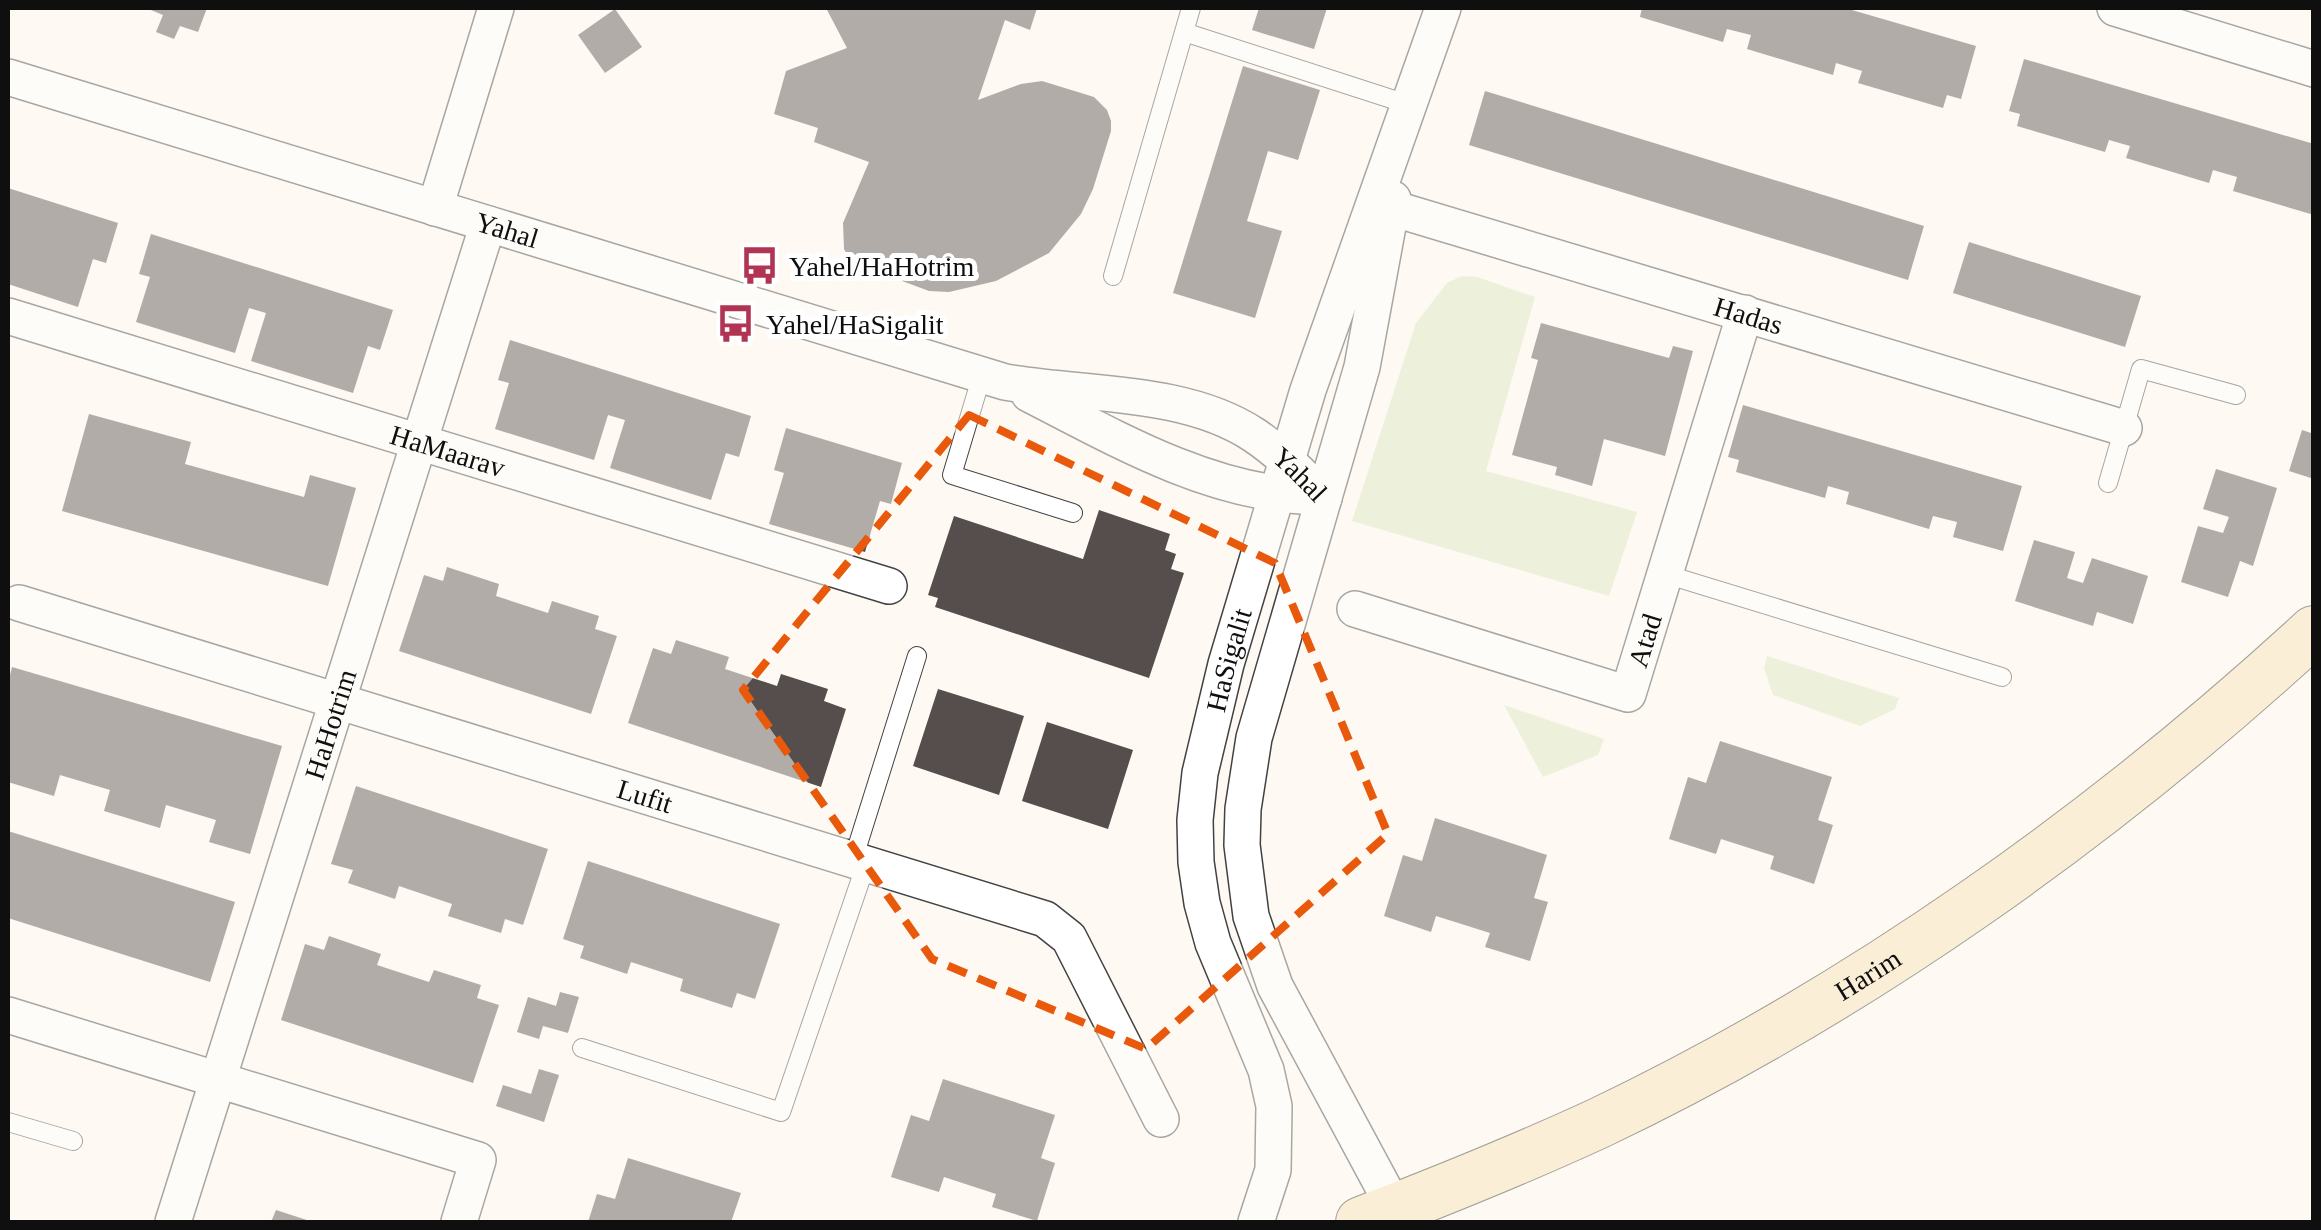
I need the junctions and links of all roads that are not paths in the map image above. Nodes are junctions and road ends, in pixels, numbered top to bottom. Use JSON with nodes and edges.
{"nodes":[{"id":1,"x":496,"y":8,"type":"edge"},
{"id":2,"x":1191,"y":8,"type":"edge"},
{"id":3,"x":1443,"y":8,"type":"edge"},
{"id":4,"x":2115,"y":8,"type":"edge"},
{"id":5,"x":1184,"y":32,"type":"junction"},
{"id":6,"x":2314,"y":69,"type":"edge"},
{"id":7,"x":8,"y":77,"type":"edge"},
{"id":8,"x":1410,"y":105,"type":"junction"},
{"id":9,"x":1383,"y":205,"type":"junction"},
{"id":10,"x":436,"y":208,"type":"junction"},
{"id":11,"x":488,"y":224,"type":"junction"},
{"id":12,"x":1113,"y":276,"type":"dead end"},
{"id":13,"x":1746,"y":314,"type":"junction"},
{"id":14,"x":8,"y":316,"type":"edge"},
{"id":15,"x":994,"y":378,"type":"junction"},
{"id":16,"x":2236,"y":395,"type":"dead end"},
{"id":17,"x":2124,"y":428,"type":"junction"},
{"id":18,"x":420,"y":442,"type":"junction"},
{"id":19,"x":1287,"y":460,"type":"junction"},
{"id":20,"x":2108,"y":484,"type":"dead end"},
{"id":21,"x":1277,"y":495,"type":"junction"},
{"id":22,"x":1324,"y":498,"type":"junction"},
{"id":23,"x":1073,"y":513,"type":"dead end"},
{"id":24,"x":1665,"y":574,"type":"junction"},
{"id":25,"x":889,"y":586,"type":"dead end"},
{"id":26,"x":20,"y":603,"type":"dead end"},
{"id":27,"x":1354,"y":608,"type":"dead end"},
{"id":28,"x":2314,"y":631,"type":"edge"},
{"id":29,"x":917,"y":656,"type":"dead end"},
{"id":30,"x":2002,"y":677,"type":"dead end"},
{"id":31,"x":338,"y":700,"type":"junction"},
{"id":32,"x":859,"y":862,"type":"junction"},
{"id":33,"x":8,"y":1015,"type":"edge"},
{"id":34,"x":582,"y":1048,"type":"dead end"},
{"id":35,"x":218,"y":1081,"type":"junction"},
{"id":36,"x":1161,"y":1119,"type":"dead end"},
{"id":37,"x":8,"y":1122,"type":"edge"},
{"id":38,"x":73,"y":1141,"type":"dead end"},
{"id":39,"x":1378,"y":1216,"type":"edge"},
{"id":40,"x":173,"y":1222,"type":"edge"},
{"id":41,"x":458,"y":1222,"type":"edge"},
{"id":42,"x":1256,"y":1222,"type":"edge"}],
"edges":[{"from":1,"to":10,"type":"street"},
{"from":2,"to":5,"type":"lane"},
{"from":3,"to":8,"type":"street","name":"HaSigalit"},
{"from":4,"to":6,"type":"street"},
{"from":5,"to":8,"type":"lane"},
{"from":5,"to":12,"type":"lane"},
{"from":7,"to":10,"type":"street","name":"Yahal"},
{"from":8,"to":9,"type":"street","name":"HaSigalit"},
{"from":9,"to":13,"type":"street","name":"Hadas"},
{"from":9,"to":19,"type":"street","name":"HaSigalit"},
{"from":9,"to":22,"type":"street","name":"HaSigalit"},
{"from":10,"to":11,"type":"street","name":"Yahal"},
{"from":11,"to":15,"type":"street","name":"Yahal"},
{"from":11,"to":18,"type":"street","name":"HaHotrim"},
{"from":13,"to":17,"type":"street","name":"Hadas"},
{"from":13,"to":24,"type":"street","name":"Atad"},
{"from":14,"to":18,"type":"street","name":"HaMaarav"},
{"from":15,"to":19,"type":"street","name":"Yahal"},
{"from":15,"to":21,"type":"street","name":"Yahal"},
{"from":15,"to":23,"type":"lane"},
{"from":16,"to":17,"type":"lane"},
{"from":17,"to":20,"type":"lane"},
{"from":18,"to":25,"type":"street","name":"HaMaarav"},
{"from":18,"to":31,"type":"street","name":"HaHotrim"},
{"from":19,"to":21,"type":"street","name":"HaSigalit"},
{"from":19,"to":22,"type":"street","name":"Yahal"},
{"from":21,"to":22,"type":"street","name":"Yahal"},
{"from":21,"to":42,"type":"street","name":"HaSigalit"},
{"from":22,"to":39,"type":"street","name":"HaSigalit"},
{"from":24,"to":27,"type":"street","name":"Atad"},
{"from":24,"to":30,"type":"lane"},
{"from":26,"to":31,"type":"street","name":"Lufit"},
{"from":28,"to":39,"type":"main road","name":"Harim"},
{"from":29,"to":32,"type":"lane"},
{"from":31,"to":32,"type":"street","name":"Lufit"},
{"from":31,"to":35,"type":"street","name":"HaHotrim"},
{"from":32,"to":34,"type":"lane"},
{"from":32,"to":36,"type":"street","name":"Lufit"},
{"from":33,"to":35,"type":"street"},
{"from":35,"to":40,"type":"street","name":"HaHotrim"},
{"from":35,"to":41,"type":"street"},
{"from":37,"to":38,"type":"lane"}]}
